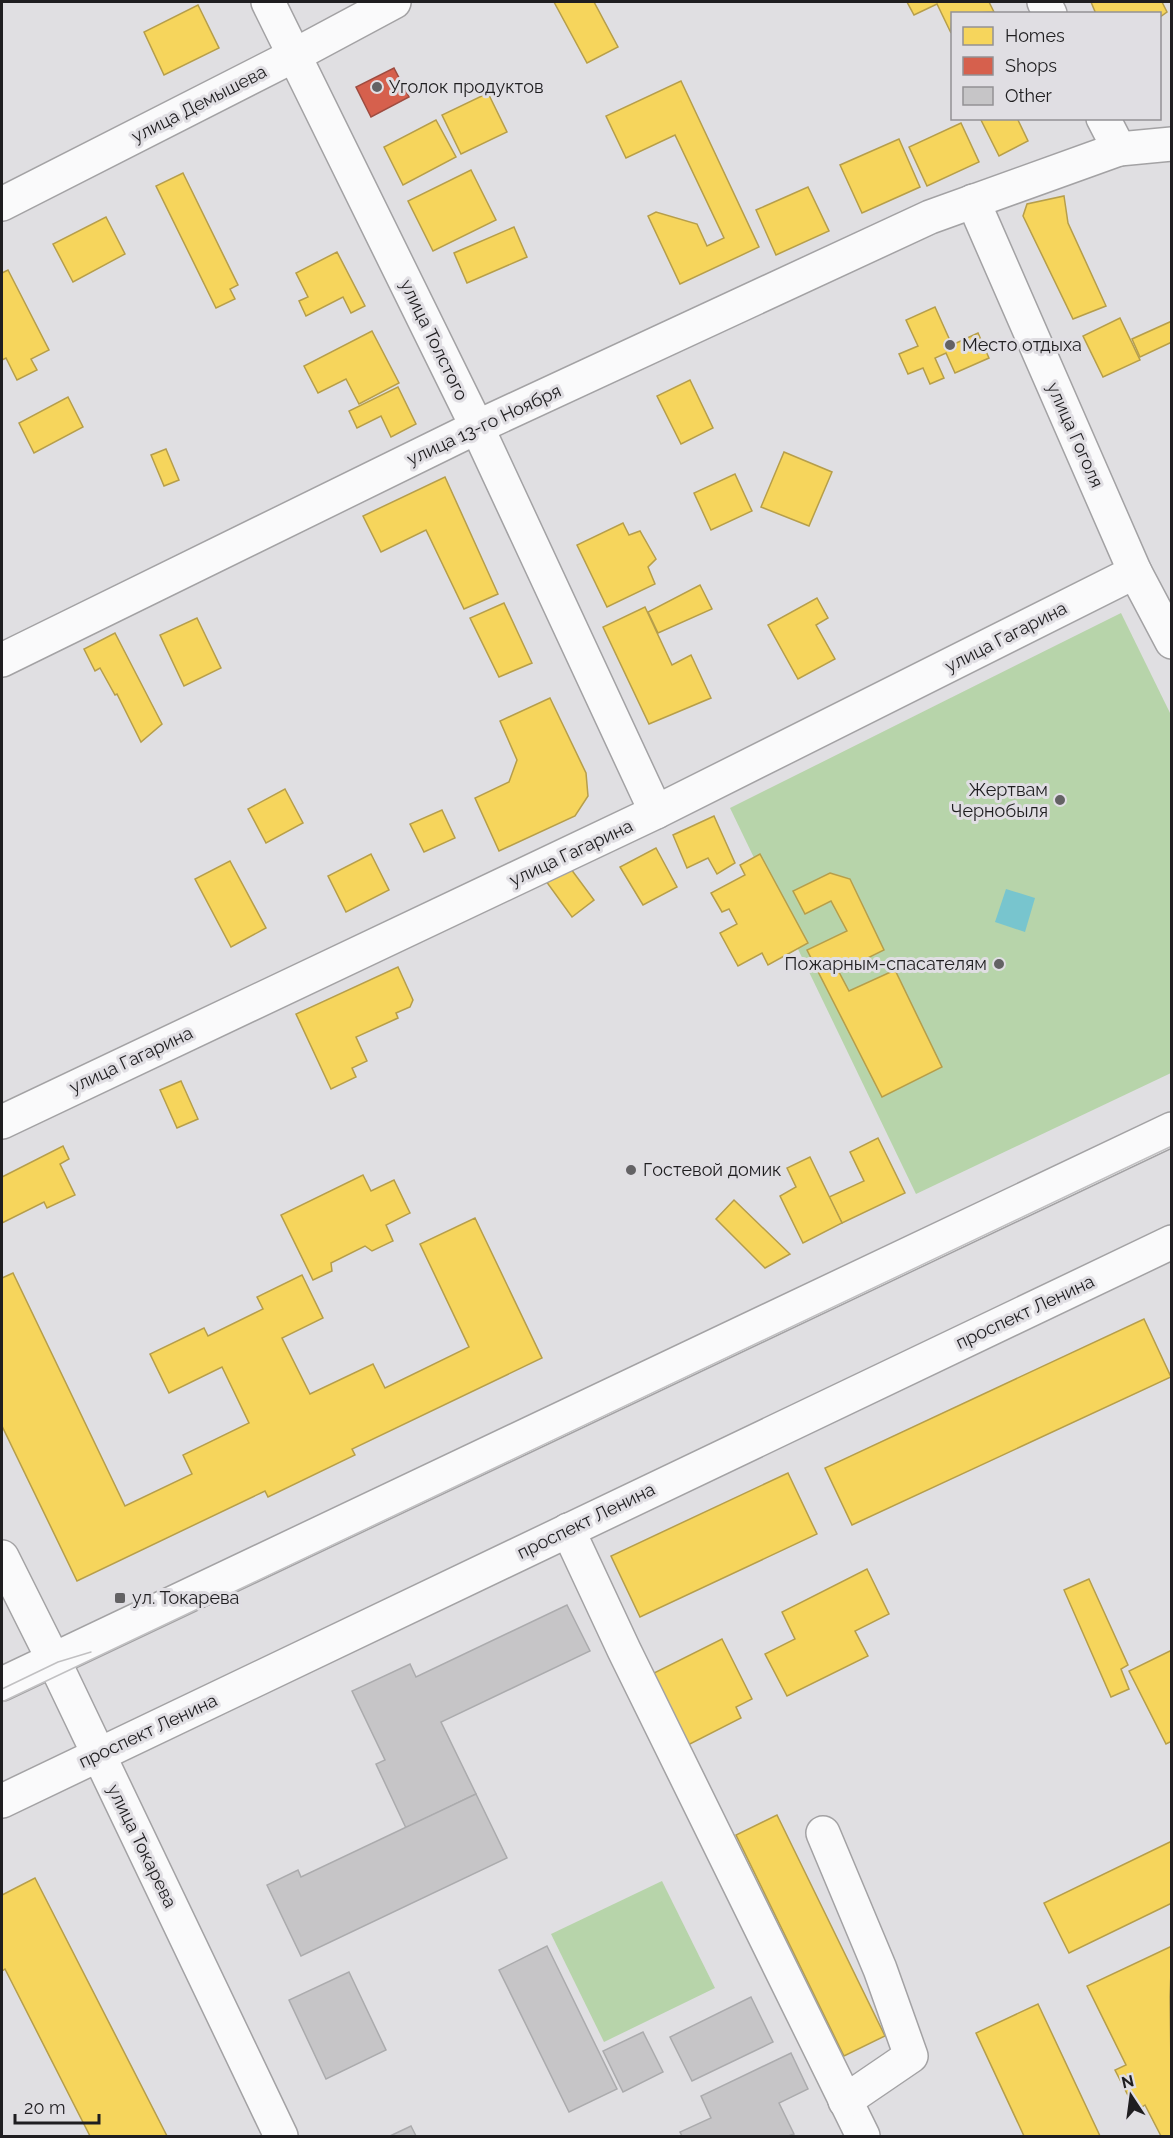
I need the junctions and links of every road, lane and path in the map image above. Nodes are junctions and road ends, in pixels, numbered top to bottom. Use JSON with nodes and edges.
{"nodes":[{"id":1,"x":268,"y":2,"type":"edge"},
{"id":2,"x":394,"y":2,"type":"edge"},
{"id":3,"x":295,"y":55,"type":"junction"},
{"id":4,"x":1104,"y":120,"type":"edge"},
{"id":5,"x":1172,"y":144,"type":"edge"},
{"id":6,"x":1119,"y":149,"type":"junction"},
{"id":7,"x":973,"y":201,"type":"junction"},
{"id":8,"x":2,"y":204,"type":"edge"},
{"id":9,"x":477,"y":427,"type":"junction"},
{"id":10,"x":1135,"y":572,"type":"junction"},
{"id":11,"x":1172,"y":642,"type":"edge"},
{"id":12,"x":2,"y":660,"type":"edge"},
{"id":13,"x":656,"y":812,"type":"junction"},
{"id":14,"x":2,"y":1122,"type":"edge"},
{"id":15,"x":1172,"y":1129,"type":"edge"},
{"id":16,"x":1172,"y":1242,"type":"edge"},
{"id":17,"x":568,"y":1530,"type":"junction"},
{"id":18,"x":2,"y":1557,"type":"edge"},
{"id":19,"x":53,"y":1659,"type":"junction"},
{"id":20,"x":2,"y":1684,"type":"edge"},
{"id":21,"x":98,"y":1754,"type":"junction"},
{"id":22,"x":2,"y":1801,"type":"edge"},
{"id":23,"x":823,"y":1833,"type":"dead end"},
{"id":24,"x":845,"y":2101,"type":"junction"},
{"id":25,"x":281,"y":2136,"type":"edge"},
{"id":26,"x":863,"y":2136,"type":"edge"}],
"edges":[{"from":1,"to":3,"type":"street","name":"улица Толстого"},
{"from":2,"to":3,"type":"street","name":"улица Демышева"},
{"from":3,"to":8,"type":"street","name":"улица Демышева"},
{"from":3,"to":9,"type":"street","name":"улица Толстого"},
{"from":4,"to":6,"type":"street"},
{"from":5,"to":6,"type":"street"},
{"from":6,"to":7,"type":"street"},
{"from":7,"to":9,"type":"street","name":"улица 13-го Ноября"},
{"from":7,"to":10,"type":"street","name":"улица Гоголя"},
{"from":9,"to":12,"type":"street","name":"улица 13-го Ноября"},
{"from":9,"to":13,"type":"street","name":"улица Толстого"},
{"from":10,"to":11,"type":"street","name":"улица Гоголя"},
{"from":10,"to":13,"type":"street","name":"улица Гагарина"},
{"from":13,"to":14,"type":"street","name":"улица Гагарина"},
{"from":15,"to":19,"type":"street"},
{"from":16,"to":17,"type":"street","name":"проспект Ленина"},
{"from":17,"to":21,"type":"street","name":"проспект Ленина"},
{"from":17,"to":24,"type":"street"},
{"from":18,"to":19,"type":"street","name":"улица Токарева"},
{"from":19,"to":20,"type":"street"},
{"from":19,"to":21,"type":"street","name":"улица Токарева"},
{"from":21,"to":22,"type":"street","name":"проспект Ленина"},
{"from":21,"to":25,"type":"street","name":"улица Токарева"},
{"from":23,"to":24,"type":"street"},
{"from":24,"to":26,"type":"street"}]}
